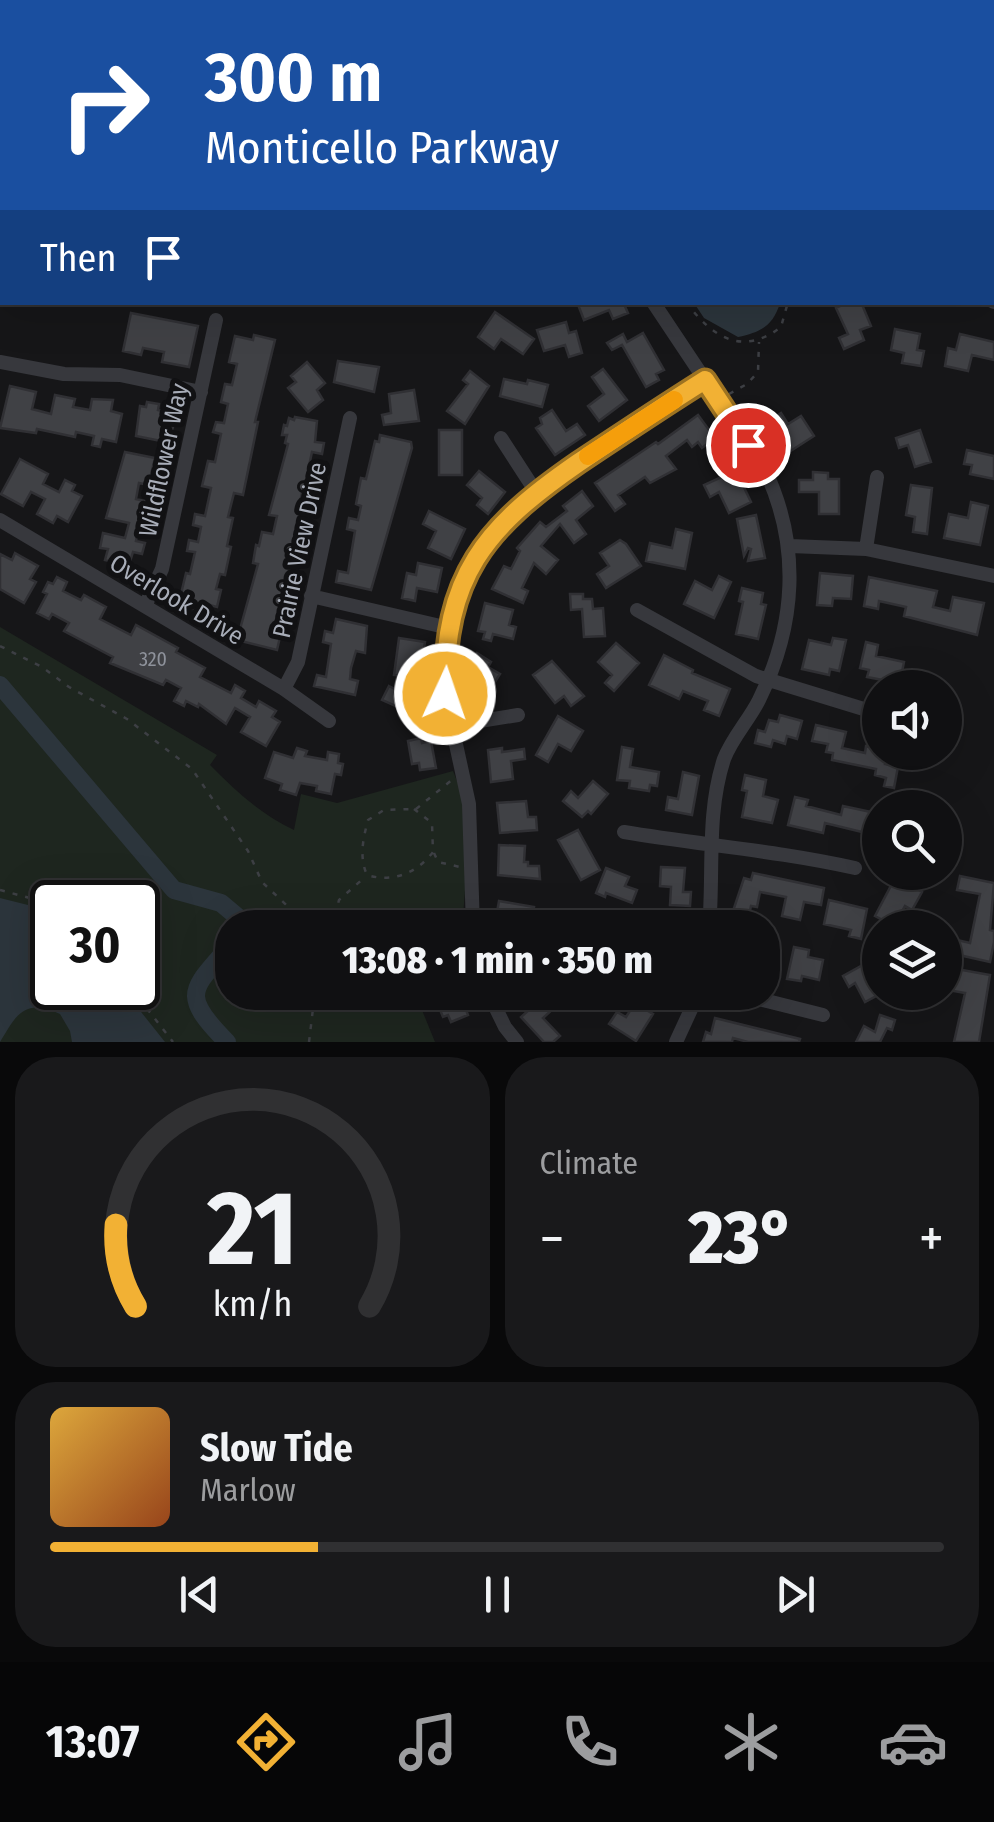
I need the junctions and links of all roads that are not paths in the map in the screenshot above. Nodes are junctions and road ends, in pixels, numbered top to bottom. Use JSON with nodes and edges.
{"nodes":[{"id":1,"x":656,"y":305,"type":"edge"},
{"id":2,"x":216,"y":320,"type":"dead end"},
{"id":3,"x":0,"y":362,"type":"edge"},
{"id":4,"x":705,"y":380,"type":"junction"},
{"id":5,"x":200,"y":392,"type":"junction"},
{"id":6,"x":350,"y":418,"type":"dead end"},
{"id":7,"x":501,"y":438,"type":"dead end"},
{"id":8,"x":877,"y":477,"type":"dead end"},
{"id":9,"x":536,"y":492,"type":"junction"},
{"id":10,"x":0,"y":520,"type":"edge"},
{"id":11,"x":790,"y":546,"type":"junction"},
{"id":12,"x":866,"y":549,"type":"junction"},
{"id":13,"x":994,"y":576,"type":"edge"},
{"id":14,"x":311,"y":596,"type":"junction"},
{"id":15,"x":146,"y":606,"type":"junction"},
{"id":16,"x":637,"y":610,"type":"dead end"},
{"id":17,"x":449,"y":628,"type":"junction"},
{"id":18,"x":768,"y":680,"type":"junction"},
{"id":19,"x":284,"y":688,"type":"junction"},
{"id":20,"x":862,"y":709,"type":"edge"},
{"id":21,"x":518,"y":715,"type":"dead end"},
{"id":22,"x":329,"y":720,"type":"dead end"},
{"id":23,"x":449,"y":726,"type":"junction"},
{"id":24,"x":624,"y":832,"type":"dead end"},
{"id":25,"x":711,"y":845,"type":"junction"},
{"id":26,"x":855,"y":868,"type":"dead end"},
{"id":27,"x":473,"y":910,"type":"edge"},
{"id":28,"x":709,"y":910,"type":"edge"},
{"id":29,"x":780,"y":1004,"type":"edge"},
{"id":30,"x":497,"y":1010,"type":"edge"},
{"id":31,"x":691,"y":1010,"type":"edge"},
{"id":32,"x":823,"y":1015,"type":"dead end"},
{"id":33,"x":517,"y":1042,"type":"edge"},
{"id":34,"x":676,"y":1042,"type":"edge"}],
"edges":[{"from":1,"to":4,"type":"street"},
{"from":2,"to":5,"type":"street","name":"Wildflower Way"},
{"from":3,"to":5,"type":"street"},
{"from":4,"to":9,"type":"street"},
{"from":4,"to":11,"type":"street"},
{"from":5,"to":15,"type":"street","name":"Wildflower Way"},
{"from":6,"to":14,"type":"street","name":"Prairie View Drive"},
{"from":7,"to":9,"type":"street"},
{"from":8,"to":12,"type":"street"},
{"from":9,"to":17,"type":"street"},
{"from":10,"to":15,"type":"street","name":"Overlook Drive"},
{"from":11,"to":12,"type":"street"},
{"from":11,"to":18,"type":"street"},
{"from":12,"to":13,"type":"street"},
{"from":14,"to":17,"type":"street"},
{"from":14,"to":19,"type":"street","name":"Prairie View Drive"},
{"from":15,"to":19,"type":"street","name":"Overlook Drive"},
{"from":16,"to":18,"type":"street"},
{"from":17,"to":23,"type":"street"},
{"from":18,"to":20,"type":"street"},
{"from":18,"to":25,"type":"street"},
{"from":19,"to":22,"type":"street","name":"Overlook Drive"},
{"from":21,"to":23,"type":"street"},
{"from":23,"to":27,"type":"street"},
{"from":24,"to":25,"type":"street"},
{"from":25,"to":26,"type":"street"},
{"from":25,"to":28,"type":"street"},
{"from":29,"to":32,"type":"street"},
{"from":30,"to":33,"type":"street"},
{"from":31,"to":34,"type":"street"}]}
